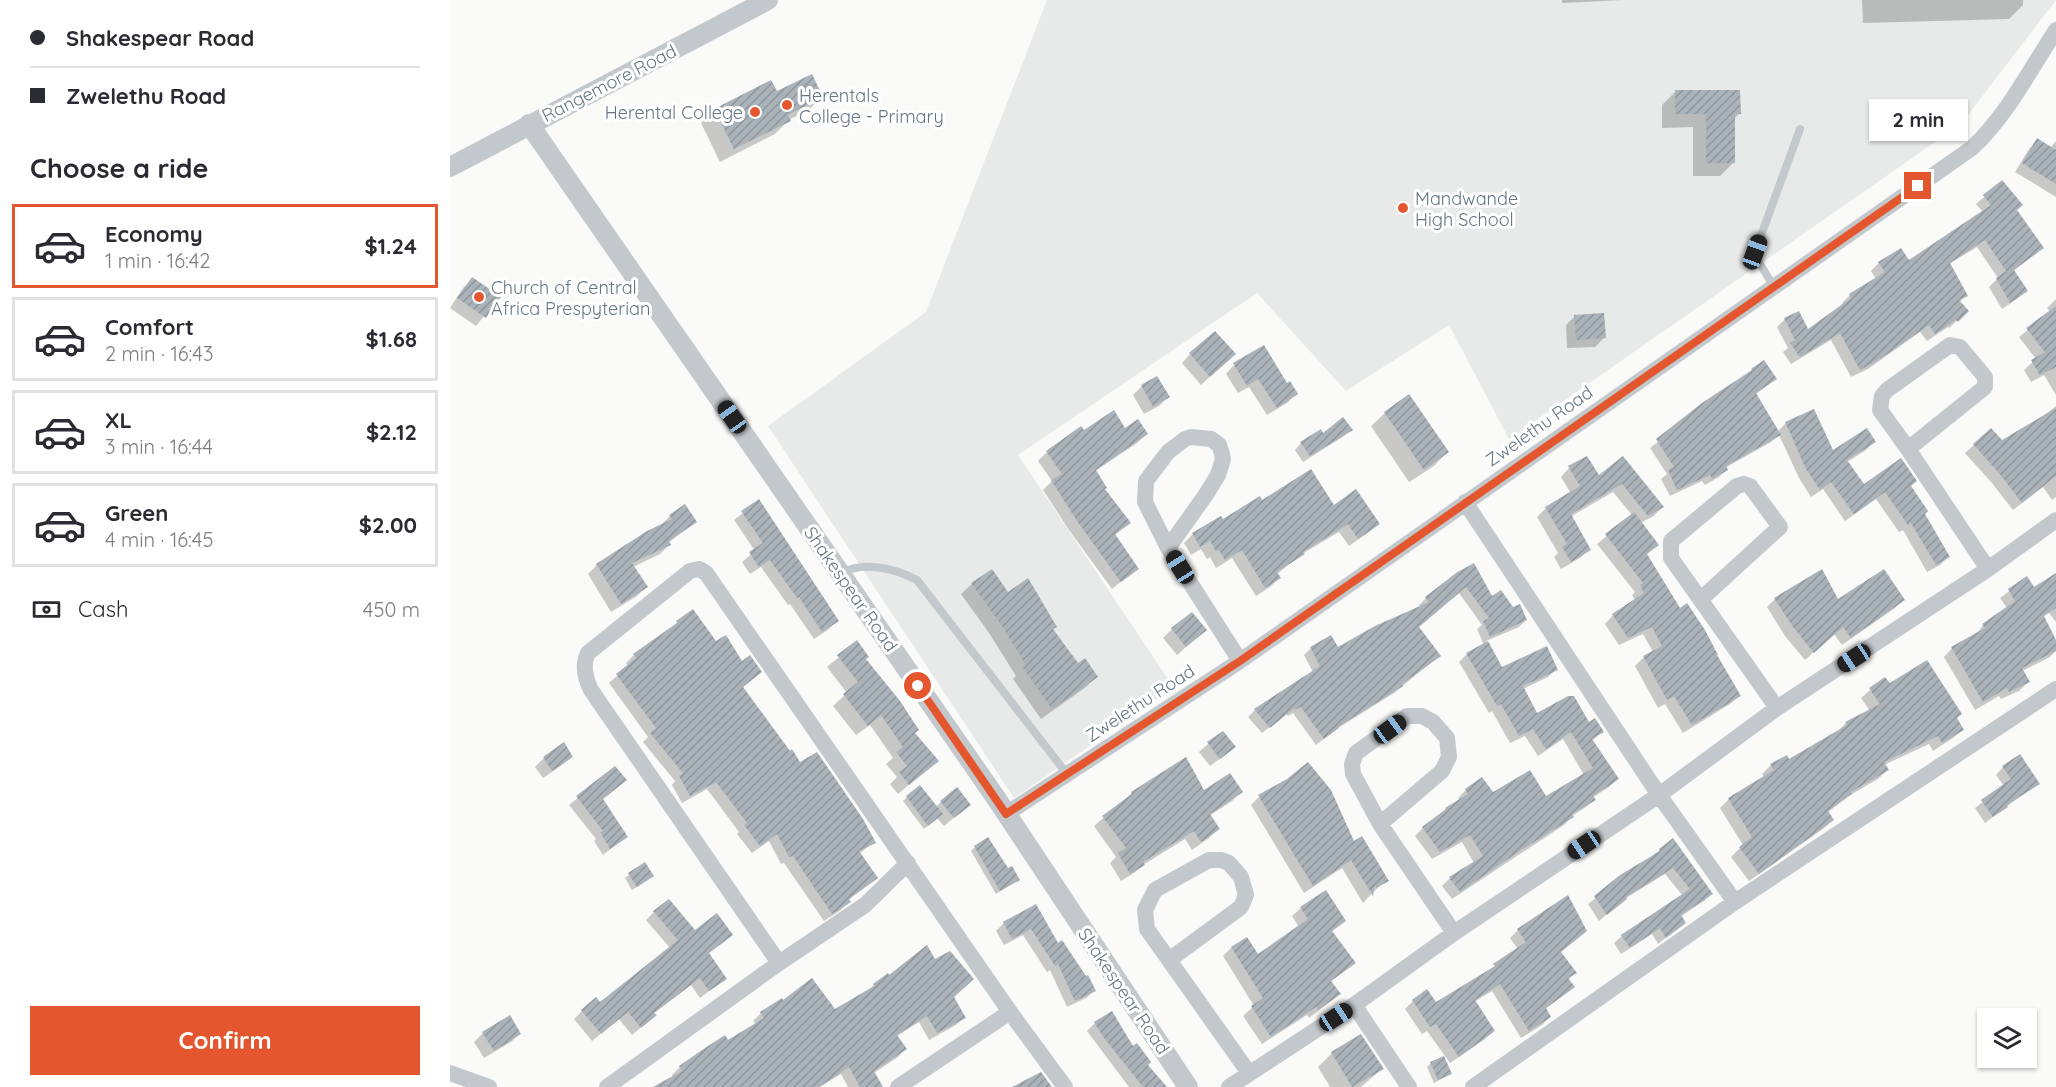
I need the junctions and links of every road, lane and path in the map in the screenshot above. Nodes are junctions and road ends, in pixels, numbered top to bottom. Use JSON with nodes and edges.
{"nodes":[{"id":1,"x":768,"y":0,"type":"edge"},
{"id":2,"x":2056,"y":30,"type":"edge"},
{"id":3,"x":529,"y":124,"type":"junction"},
{"id":4,"x":1800,"y":129,"type":"dead end"},
{"id":5,"x":450,"y":166,"type":"edge"},
{"id":6,"x":1774,"y":287,"type":"junction"},
{"id":7,"x":1908,"y":449,"type":"junction"},
{"id":8,"x":1465,"y":502,"type":"junction"},
{"id":9,"x":2056,"y":520,"type":"edge"},
{"id":10,"x":1168,"y":548,"type":"junction"},
{"id":11,"x":1988,"y":569,"type":"junction"},
{"id":12,"x":840,"y":573,"type":"junction"},
{"id":13,"x":1701,"y":599,"type":"junction"},
{"id":14,"x":1240,"y":661,"type":"junction"},
{"id":15,"x":2056,"y":689,"type":"edge"},
{"id":16,"x":1777,"y":708,"type":"junction"},
{"id":17,"x":1068,"y":775,"type":"junction"},
{"id":18,"x":1659,"y":795,"type":"junction"},
{"id":19,"x":1006,"y":814,"type":"junction"},
{"id":20,"x":1380,"y":824,"type":"junction"},
{"id":21,"x":908,"y":863,"type":"junction"},
{"id":22,"x":1735,"y":903,"type":"junction"},
{"id":23,"x":1454,"y":933,"type":"junction"},
{"id":24,"x":1169,"y":960,"type":"junction"},
{"id":25,"x":779,"y":963,"type":"junction"},
{"id":26,"x":1354,"y":1005,"type":"junction"},
{"id":27,"x":1010,"y":1012,"type":"junction"},
{"id":28,"x":450,"y":1073,"type":"edge"},
{"id":29,"x":1249,"y":1073,"type":"junction"},
{"id":30,"x":489,"y":1087,"type":"edge"},
{"id":31,"x":607,"y":1087,"type":"edge"},
{"id":32,"x":898,"y":1087,"type":"edge"},
{"id":33,"x":1065,"y":1087,"type":"edge"},
{"id":34,"x":1188,"y":1087,"type":"edge"},
{"id":35,"x":1229,"y":1087,"type":"edge"},
{"id":36,"x":1409,"y":1087,"type":"edge"},
{"id":37,"x":1473,"y":1087,"type":"edge"}],
"edges":[{"from":1,"to":3,"type":"street","name":"Rangemore Road"},
{"from":2,"to":6,"type":"street","name":"Zwelethu Road"},
{"from":3,"to":5,"type":"street","name":"Rangemore Road"},
{"from":3,"to":12,"type":"street","name":"Shakespear Road"},
{"from":4,"to":6,"type":"lane"},
{"from":6,"to":8,"type":"street","name":"Zwelethu Road"},
{"from":7,"to":7,"type":"street"},
{"from":7,"to":11,"type":"street"},
{"from":8,"to":14,"type":"street","name":"Zwelethu Road"},
{"from":8,"to":18,"type":"street"},
{"from":9,"to":11,"type":"street"},
{"from":10,"to":10,"type":"street"},
{"from":10,"to":14,"type":"street"},
{"from":11,"to":16,"type":"street"},
{"from":12,"to":17,"type":"lane"},
{"from":12,"to":19,"type":"street","name":"Shakespear Road"},
{"from":13,"to":13,"type":"street"},
{"from":13,"to":16,"type":"street"},
{"from":14,"to":17,"type":"street","name":"Zwelethu Road"},
{"from":15,"to":22,"type":"street"},
{"from":16,"to":18,"type":"street"},
{"from":17,"to":19,"type":"street","name":"Zwelethu Road"},
{"from":18,"to":22,"type":"street"},
{"from":18,"to":23,"type":"street"},
{"from":19,"to":34,"type":"street","name":"Shakespear Road"},
{"from":20,"to":20,"type":"street"},
{"from":20,"to":23,"type":"street"},
{"from":21,"to":25,"type":"street"},
{"from":21,"to":25,"type":"street"},
{"from":21,"to":27,"type":"street"},
{"from":22,"to":37,"type":"street"},
{"from":23,"to":26,"type":"street"},
{"from":24,"to":24,"type":"street"},
{"from":24,"to":29,"type":"street"},
{"from":25,"to":31,"type":"street"},
{"from":26,"to":29,"type":"street"},
{"from":26,"to":36,"type":"street"},
{"from":27,"to":32,"type":"street"},
{"from":27,"to":33,"type":"street"},
{"from":28,"to":30,"type":"street"},
{"from":29,"to":35,"type":"street"}]}
